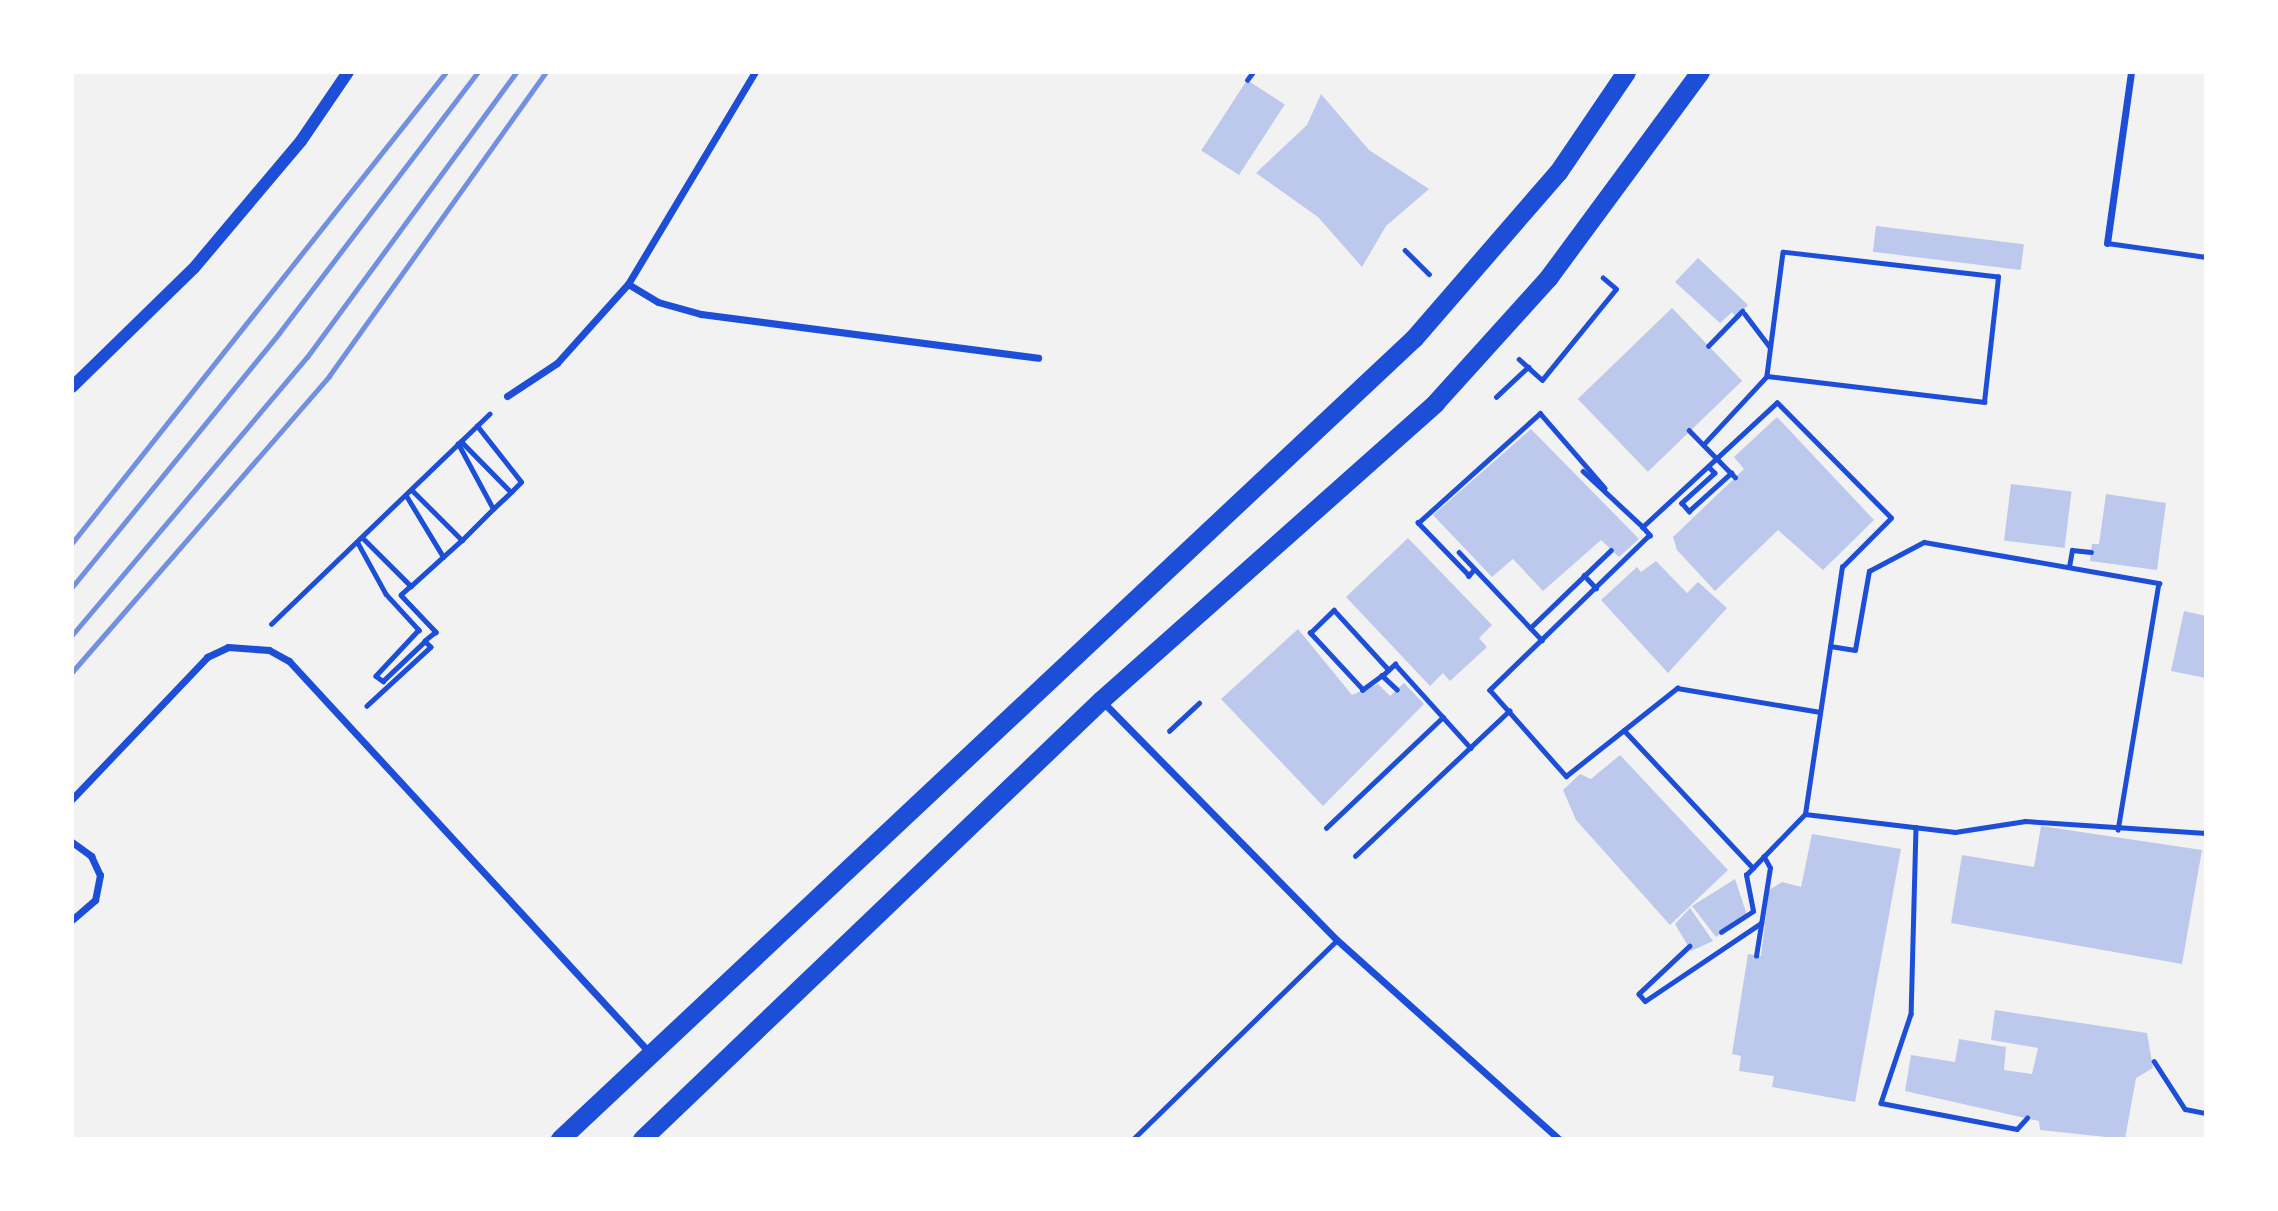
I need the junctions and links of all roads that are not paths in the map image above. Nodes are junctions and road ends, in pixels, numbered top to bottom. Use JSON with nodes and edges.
{"nodes":[{"id":1,"x":348,"y":72,"type":"edge"},
{"id":2,"x":755,"y":72,"type":"edge"},
{"id":3,"x":1626,"y":72,"type":"edge"},
{"id":4,"x":1700,"y":72,"type":"edge"},
{"id":5,"x":2131,"y":72,"type":"edge"},
{"id":6,"x":2107,"y":243,"type":"joint"},
{"id":7,"x":2206,"y":257,"type":"edge"},
{"id":8,"x":628,"y":284,"type":"junction"},
{"id":9,"x":1038,"y":358,"type":"dead end"},
{"id":10,"x":72,"y":387,"type":"edge"},
{"id":11,"x":507,"y":396,"type":"dead end"},
{"id":12,"x":1101,"y":699,"type":"junction"},
{"id":13,"x":72,"y":799,"type":"edge"},
{"id":14,"x":72,"y":842,"type":"edge"},
{"id":15,"x":72,"y":920,"type":"edge"},
{"id":16,"x":1337,"y":940,"type":"junction"},
{"id":17,"x":649,"y":1053,"type":"junction"},
{"id":18,"x":560,"y":1139,"type":"edge"},
{"id":19,"x":642,"y":1139,"type":"edge"},
{"id":20,"x":1133,"y":1139,"type":"edge"},
{"id":21,"x":1559,"y":1139,"type":"edge"}],
"edges":[{"from":1,"to":10,"type":"street"},
{"from":2,"to":8,"type":"street"},
{"from":3,"to":17,"type":"highway"},
{"from":4,"to":12,"type":"highway"},
{"from":5,"to":6,"type":"street"},
{"from":6,"to":7,"type":"lane"},
{"from":8,"to":9,"type":"street"},
{"from":8,"to":11,"type":"street"},
{"from":12,"to":16,"type":"street"},
{"from":12,"to":19,"type":"highway"},
{"from":13,"to":17,"type":"street"},
{"from":14,"to":15,"type":"street"},
{"from":16,"to":20,"type":"lane"},
{"from":16,"to":21,"type":"street"},
{"from":17,"to":18,"type":"highway"}]}
